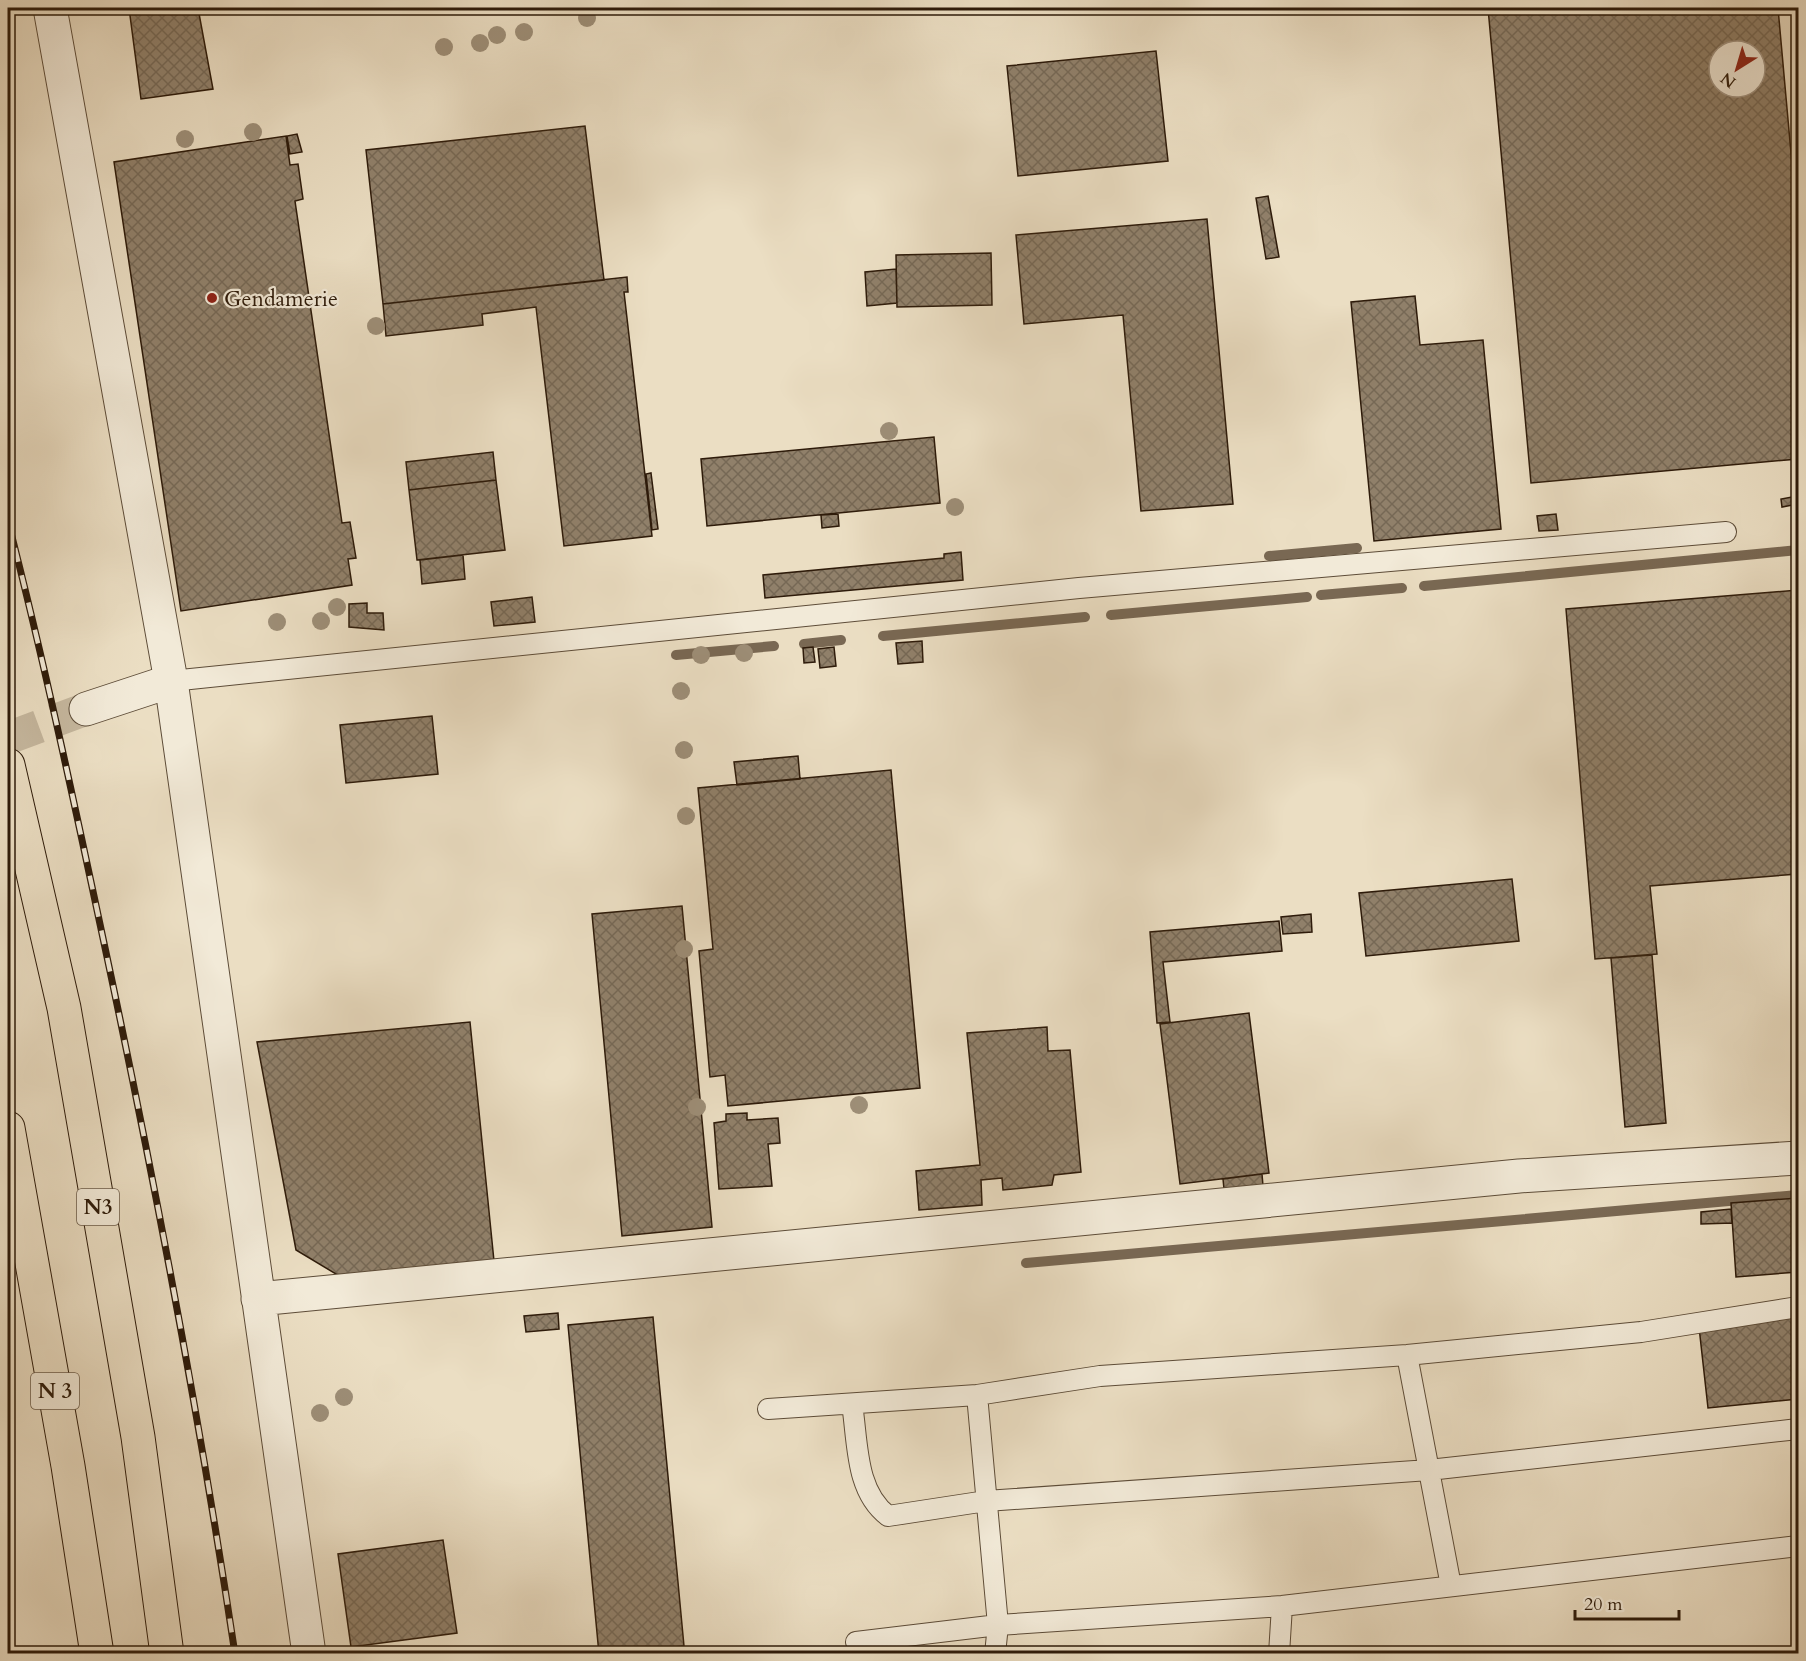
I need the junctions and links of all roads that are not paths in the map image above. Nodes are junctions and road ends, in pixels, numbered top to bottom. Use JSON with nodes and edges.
{"nodes":[{"id":1,"x":50,"y":8,"type":"edge"},
{"id":2,"x":1726,"y":532,"type":"dead end"},
{"id":3,"x":171,"y":681,"type":"junction"},
{"id":4,"x":86,"y":709,"type":"tunnel mouth"},
{"id":5,"x":8,"y":765,"type":"edge"},
{"id":6,"x":8,"y":1128,"type":"edge"},
{"id":7,"x":1798,"y":1158,"type":"edge"},
{"id":8,"x":258,"y":1299,"type":"junction"},
{"id":9,"x":1798,"y":1307,"type":"edge"},
{"id":10,"x":1407,"y":1355,"type":"junction"},
{"id":11,"x":977,"y":1395,"type":"junction"},
{"id":12,"x":852,"y":1404,"type":"junction"},
{"id":13,"x":768,"y":1409,"type":"dead end"},
{"id":14,"x":1798,"y":1429,"type":"edge"},
{"id":15,"x":1429,"y":1470,"type":"junction"},
{"id":16,"x":986,"y":1502,"type":"junction"},
{"id":17,"x":1798,"y":1546,"type":"edge"},
{"id":18,"x":1451,"y":1586,"type":"junction"},
{"id":19,"x":1282,"y":1606,"type":"junction"},
{"id":20,"x":998,"y":1625,"type":"junction"},
{"id":21,"x":856,"y":1642,"type":"dead end"},
{"id":22,"x":98,"y":1653,"type":"edge"},
{"id":23,"x":167,"y":1653,"type":"edge"},
{"id":24,"x":309,"y":1653,"type":"edge"},
{"id":25,"x":995,"y":1653,"type":"edge"},
{"id":26,"x":1279,"y":1653,"type":"edge"}],
"edges":[{"from":1,"to":3,"type":"street"},
{"from":2,"to":3,"type":"lane"},
{"from":3,"to":4,"type":"street"},
{"from":3,"to":8,"type":"street"},
{"from":5,"to":23,"type":"highway","number":"N3"},
{"from":6,"to":22,"type":"highway","number":"N 3"},
{"from":7,"to":8,"type":"street"},
{"from":8,"to":24,"type":"street"},
{"from":9,"to":10,"type":"lane"},
{"from":10,"to":11,"type":"lane"},
{"from":10,"to":15,"type":"lane"},
{"from":11,"to":12,"type":"lane"},
{"from":11,"to":16,"type":"lane"},
{"from":12,"to":13,"type":"lane"},
{"from":12,"to":16,"type":"lane"},
{"from":14,"to":15,"type":"lane"},
{"from":15,"to":16,"type":"lane"},
{"from":15,"to":18,"type":"lane"},
{"from":16,"to":20,"type":"lane"},
{"from":17,"to":18,"type":"lane"},
{"from":18,"to":19,"type":"lane"},
{"from":19,"to":20,"type":"lane"},
{"from":19,"to":26,"type":"lane"},
{"from":20,"to":21,"type":"lane"},
{"from":20,"to":25,"type":"lane"}]}
